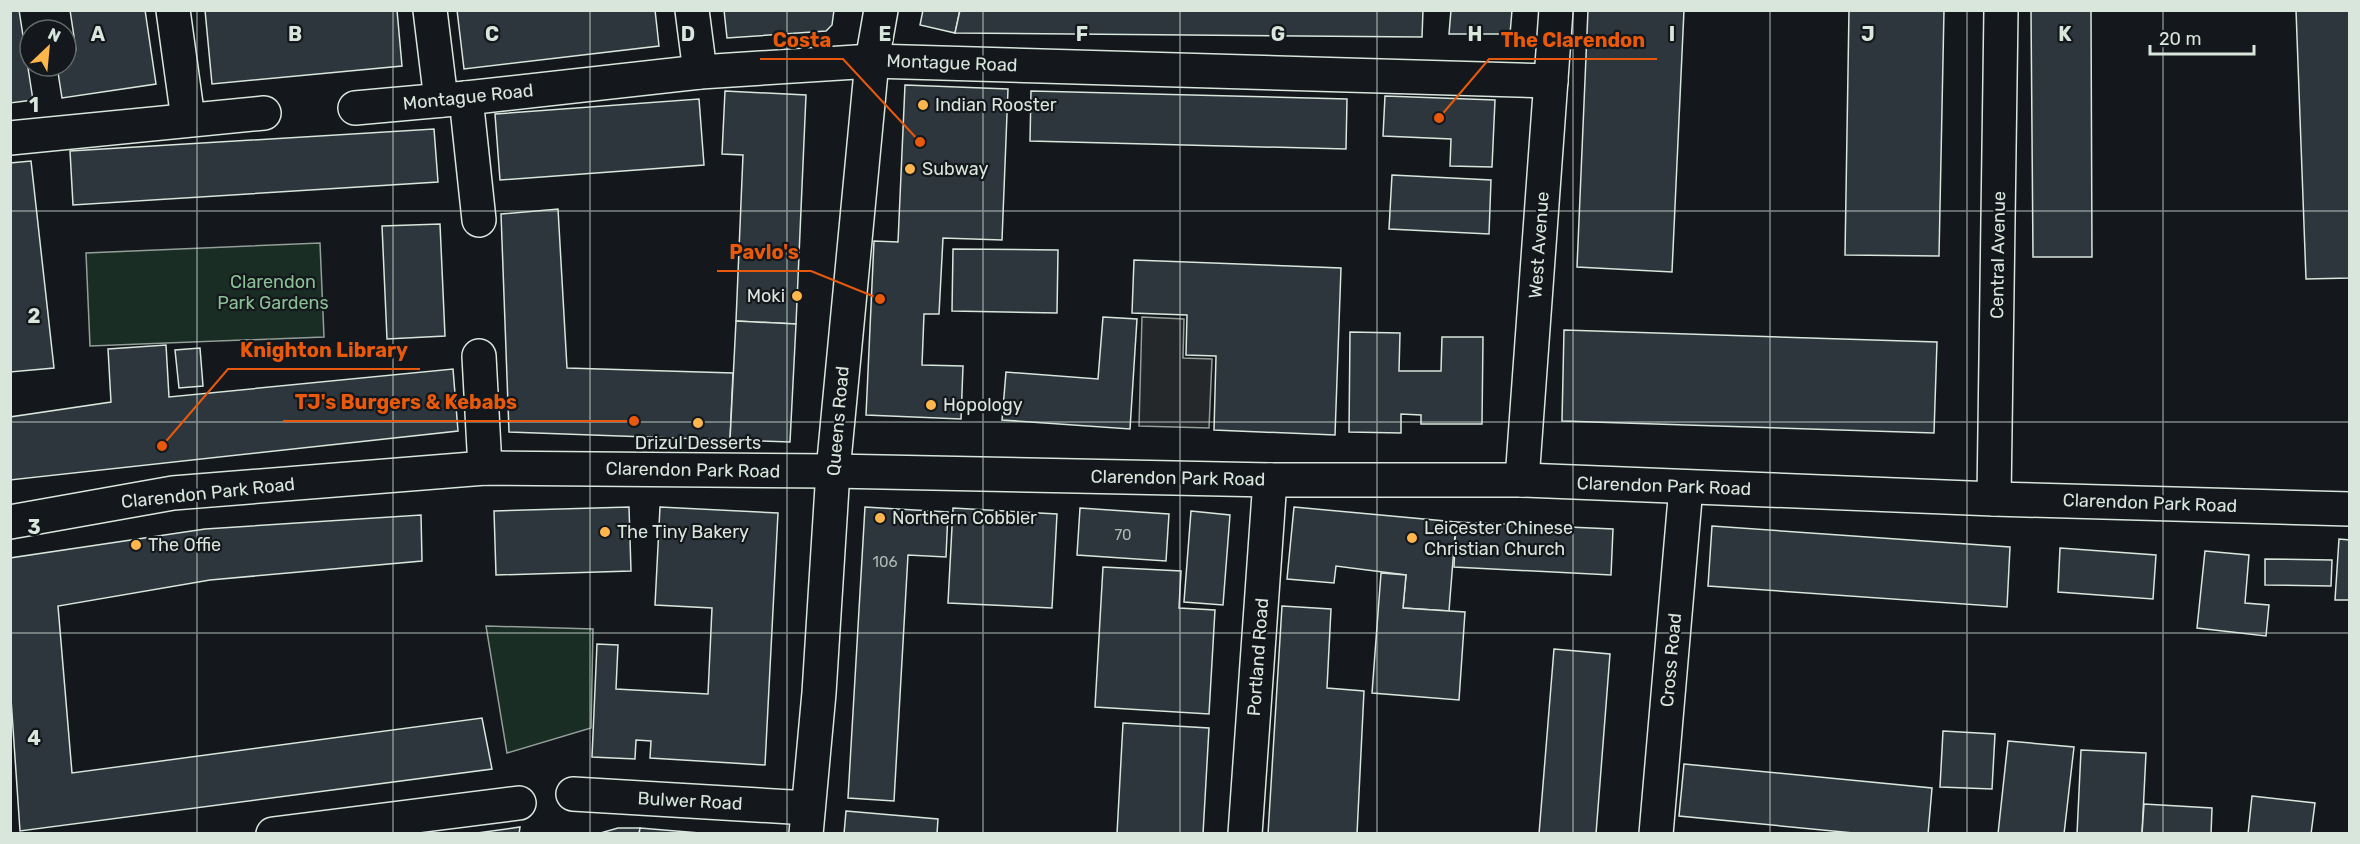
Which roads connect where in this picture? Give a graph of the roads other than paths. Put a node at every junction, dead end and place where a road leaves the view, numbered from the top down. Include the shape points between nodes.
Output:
1 (173, 10) edge
2 (430, 10) edge
3 (692, 10) edge
4 (880, 10) edge
5 (1556, 10) edge
6 (2001, 10) edge
7 (872, 61) junction
8 (700, 72) junction
9 (1551, 81) junction
10 (453, 99) junction
11 (355, 108) dead end
12 (264, 113) dead end
13 (188, 119) junction
14 (10, 138) edge
15 (479, 220) dead end
16 (479, 356) dead end
17 (485, 468) junction
18 (833, 471) junction
19 (1270, 480) junction
20 (1522, 480) junction
21 (1686, 487) junction
22 (1994, 499) junction
23 (2349, 509) edge
24 (10, 522) edge
25 (573, 794) dead end
26 (519, 802) dead end
27 (807, 821) edge
28 (273, 834) edge
29 (1245, 834) edge
30 (1656, 834) edge

1 - 13 street
2 - 10 street
3 - 8 street
4 - 7 street, Queens Road
5 - 9 street, West Avenue
6 - 22 street, Central Avenue
7 - 8 street, Montague Road
7 - 9 street, Montague Road
7 - 18 street, Queens Road
8 - 10 street, Montague Road
9 - 20 street, West Avenue
10 - 11 street, Montague Road
10 - 15 street
12 - 13 street
13 - 14 street
16 - 17 street
17 - 18 street, Clarendon Park Road
17 - 24 street, Clarendon Park Road via 173,493
18 - 19 street, Clarendon Park Road
18 - 27 street, Queens Road
19 - 20 street, Clarendon Park Road
19 - 29 street, Portland Road
20 - 21 street, Clarendon Park Road
21 - 22 street, Clarendon Park Road
21 - 30 street, Cross Road
22 - 23 street, Clarendon Park Road
25 - 27 street, Bulwer Road
26 - 28 street

